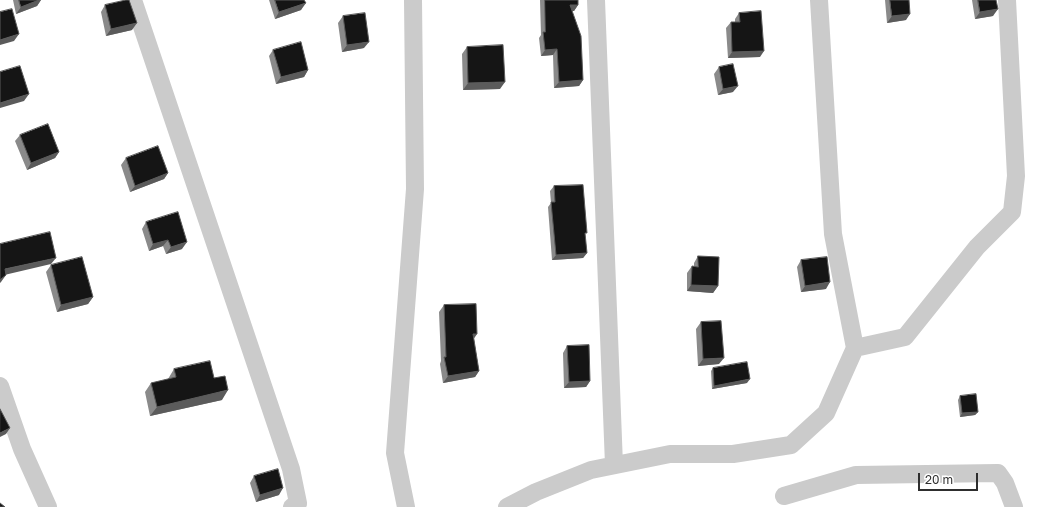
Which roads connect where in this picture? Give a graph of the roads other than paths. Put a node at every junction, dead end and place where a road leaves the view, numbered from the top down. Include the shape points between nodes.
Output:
1 (133, 0) edge
2 (413, 0) edge
3 (596, 0) edge
4 (819, 0) edge
5 (1007, 0) edge
6 (855, 348) junction
7 (0, 386) edge
8 (614, 465) junction
9 (784, 496) dead end
10 (48, 507) edge
11 (292, 507) edge
12 (406, 507) edge
13 (507, 507) edge
14 (1014, 507) edge

1 - 11 street via 291,470 298,503
2 - 12 street via 415,190 395,453
3 - 8 street
4 - 6 street via 833,234
5 - 6 street via 1016,176 1012,212 977,246 905,338
6 - 8 street via 826,413 791,445 733,454 670,454
7 - 10 street via 22,449
8 - 13 street via 592,470 536,492
9 - 14 street via 856,475 998,473 1005,483

